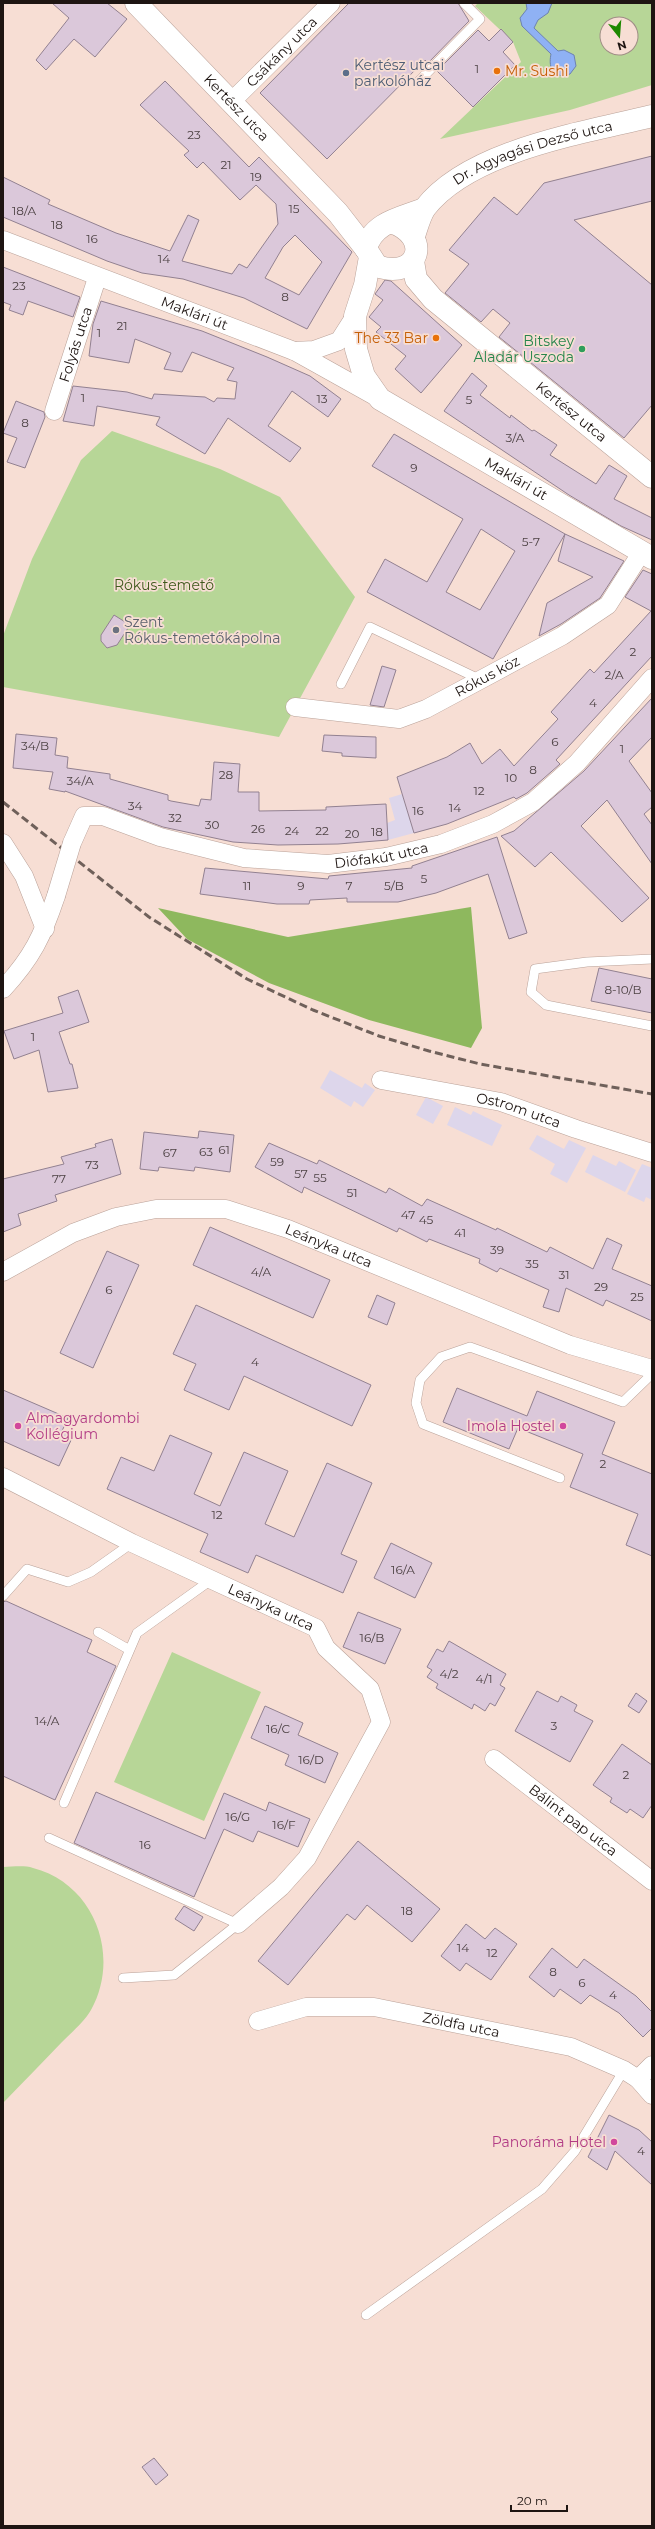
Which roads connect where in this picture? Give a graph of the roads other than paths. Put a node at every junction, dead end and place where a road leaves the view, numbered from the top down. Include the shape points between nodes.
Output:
1 (136, 3) edge
2 (331, 3) edge
3 (464, 3) edge
4 (419, 81) dead end
5 (232, 101) junction
6 (652, 116) edge
7 (424, 209) junction
8 (338, 212) junction
9 (386, 224) junction
10 (414, 236) junction
11 (5, 246) edge
12 (368, 253) junction
13 (413, 261) junction
14 (97, 278) junction
15 (355, 316) junction
16 (294, 351) junction
17 (380, 399) junction
18 (54, 411) dead end
19 (652, 477) edge
20 (647, 555) edge
21 (652, 678) edge
22 (479, 679) junction
23 (341, 684) dead end
24 (295, 707) dead end
25 (3, 843) edge
26 (45, 929) junction
27 (652, 959) edge
28 (3, 989) edge
29 (652, 1026) edge
30 (381, 1080) dead end
31 (652, 1153) edge
32 (3, 1272) edge
33 (652, 1369) edge
34 (652, 1374) edge
35 (3, 1477) edge
36 (560, 1478) dead end
37 (132, 1543) junction
38 (211, 1580) junction
39 (3, 1596) edge
40 (98, 1632) dead end
41 (128, 1649) junction
42 (494, 1759) dead end
43 (64, 1803) dead end
44 (49, 1838) dead end
45 (652, 1880) edge
46 (238, 1924) junction
47 (123, 1978) dead end
48 (258, 2021) dead end
49 (652, 2065) edge
50 (631, 2074) junction
51 (652, 2095) edge
52 (366, 2315) dead end

1 - 5 street, Kertész utca
2 - 5 street, Csákány utca
3 - 4 lane via 480,19
5 - 8 street, Kertész utca
6 - 7 street, Dr. Agyagási Dezső utca via 495,158 460,176
7 - 9 street, Dr. Agyagási Dezső utca
7 - 10 street, Dr. Agyagási Dezső utca
8 - 9 street, Kertész utca via 365,226
8 - 12 street, Kertész utca
9 - 10 street via 405,226
9 - 12 street via 368,239
10 - 13 street via 416,250
11 - 14 street, Maklári út
12 - 13 street via 377,266 389,270 401,270
12 - 15 street via 365,285
13 - 19 street, Kertész utca via 416,278 433,299
14 - 16 street, Maklári út
14 - 18 street, Folyás utca
15 - 16 street via 339,341 314,350
15 - 17 street, Maklári út via 358,356 364,376
16 - 17 street, Maklári út
17 - 20 street, Maklári út
20 - 22 street, Rókus köz via 608,605 562,636
21 - 26 street, Diófakút utca, bridge via 577,763 533,802 493,824 440,844 386,856 328,864 244,858 160,837 103,816 84,816 72,843
22 - 23 lane via 370,627
22 - 24 street, Rókus köz via 426,709 399,719
25 - 26 street via 24,876
26 - 28 street via 33,953
27 - 29 lane via 587,962 535,969 531,992 546,1005
30 - 31 street, Ostrom utca via 501,1102
32 - 33 street, Leányka utca via 73,1234 116,1217 156,1208 226,1210 288,1229 570,1345
34 - 36 lane via 623,1402 470,1347 441,1357 420,1380 416,1403 423,1424
35 - 37 street, Leányka utca
37 - 38 street, Leányka utca
37 - 39 lane via 91,1572 68,1582 27,1569
38 - 41 lane via 137,1633
38 - 46 street, Leányka utca via 316,1628 326,1648 370,1689 381,1722 307,1858 281,1887
40 - 41 lane
41 - 43 lane
42 - 45 street, Bálint pap utca
44 - 46 lane
46 - 47 lane via 174,1975
48 - 50 street, Zöldfa utca via 306,2007 374,2007 571,2047
49 - 50 street
50 - 51 street
50 - 52 lane via 575,2151 542,2189

